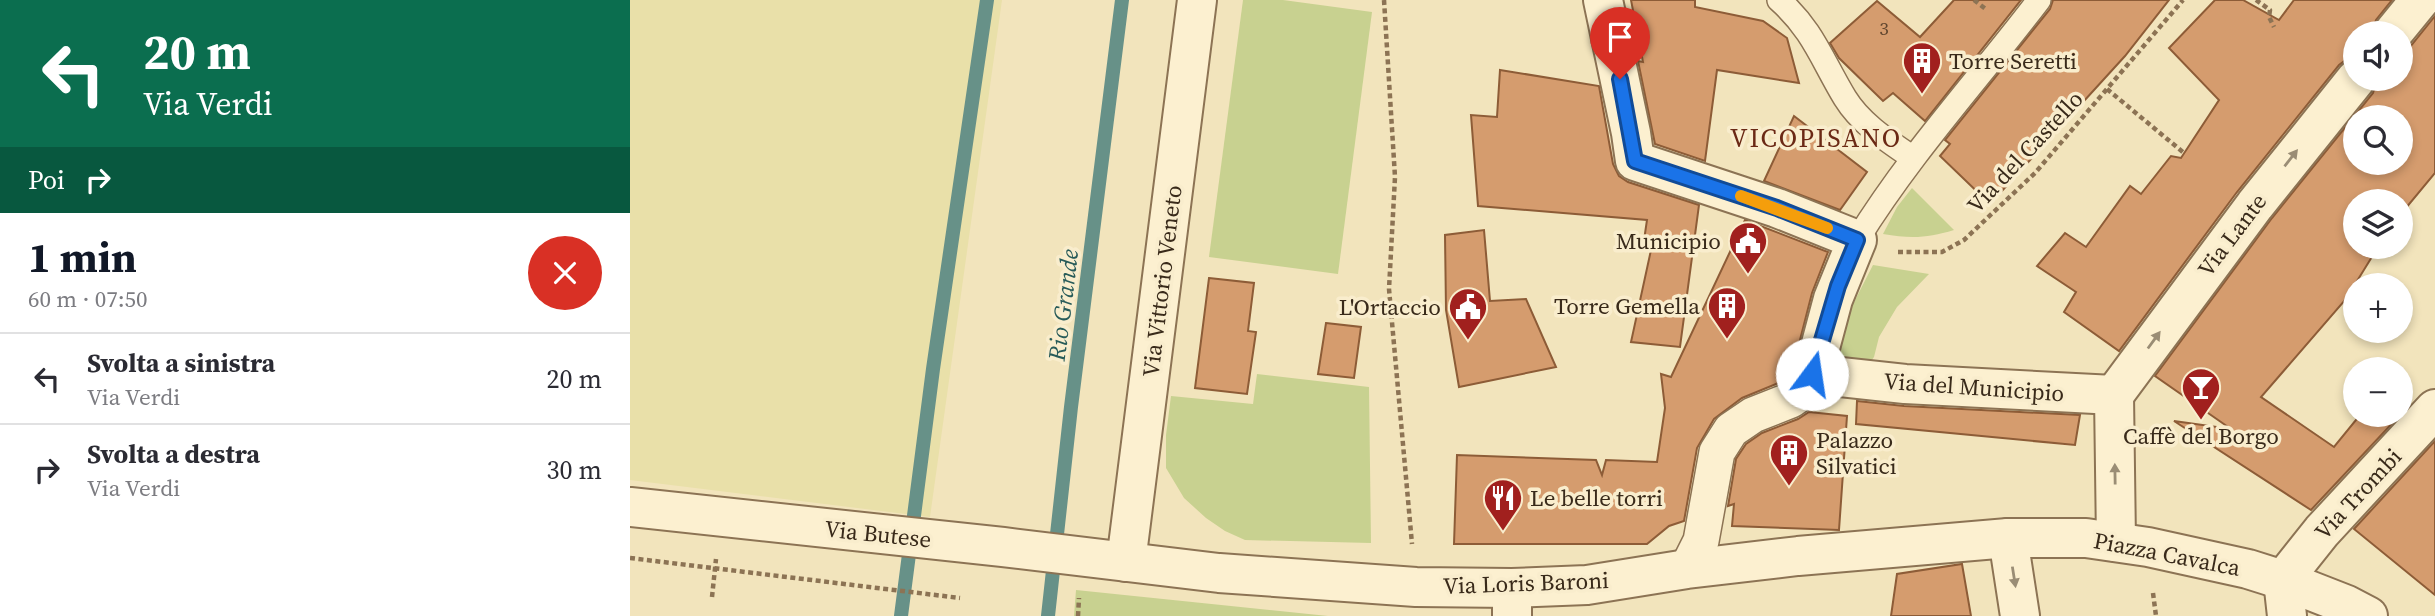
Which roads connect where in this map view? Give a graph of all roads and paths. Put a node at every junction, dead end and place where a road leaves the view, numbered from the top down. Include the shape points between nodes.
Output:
1 (1198, 0) edge
2 (1384, 0) edge
3 (1603, 0) edge
4 (1779, 0) edge
5 (2039, 0) edge
6 (2182, 0) edge
7 (2256, 0) edge
8 (2420, 0) edge
9 (2403, 21) edge
10 (2274, 27) dead end
11 (2107, 89) junction
12 (2346, 91) edge
13 (2184, 153) dead end
14 (1913, 158) junction
15 (1857, 240) junction
16 (1812, 374) junction
17 (2114, 396) junction
18 (2435, 409) edge
19 (630, 507) edge
20 (2008, 538) junction
21 (2116, 542) junction
22 (630, 558) edge
23 (1126, 562) junction
24 (1687, 569) junction
25 (1416, 587) junction
26 (1080, 596) dead end
27 (960, 598) dead end
28 (2285, 598) edge
29 (1512, 602) edge
30 (1077, 616) edge
31 (2020, 616) edge
32 (2368, 616) edge

1 - 23 street, Via Vittorio Veneto
2 - 25 path via 1395,177 1389,289
3 - 15 street via 1635,161
4 - 14 lane via 1811,34 1845,99 1867,125
5 - 14 lane
6 - 11 path, Via del Castello
7 - 10 path via 2270,10
8 - 9 street
11 - 13 path
11 - 15 path, Via del Castello via 2035,173 1964,240 1941,252 1919,254
17 -> 12 street, Via Lante
14 - 15 lane
15 - 16 street via 1833,299
16 - 17 street, Via del Municipio
16 - 24 street via 1808,388 1791,400 1731,430 1717,452 1701,541
21 -> 17 street
18 - 28 street, Via Trombi via 2322,531
19 - 23 street, Via Butese
20 - 21 street, Piazza Cavalca
20 - 24 street, Via Loris Baroni
20 -> 31 street
21 - 28 street, Piazza Cavalca via 2160,550
22 - 27 path
23 - 25 street, Via Loris Baroni
24 - 29 street, Via Loris Baroni
25 - 29 street, Via Loris Baroni
26 - 30 path
28 - 32 street, Piazza Cavalca via 2347,605

